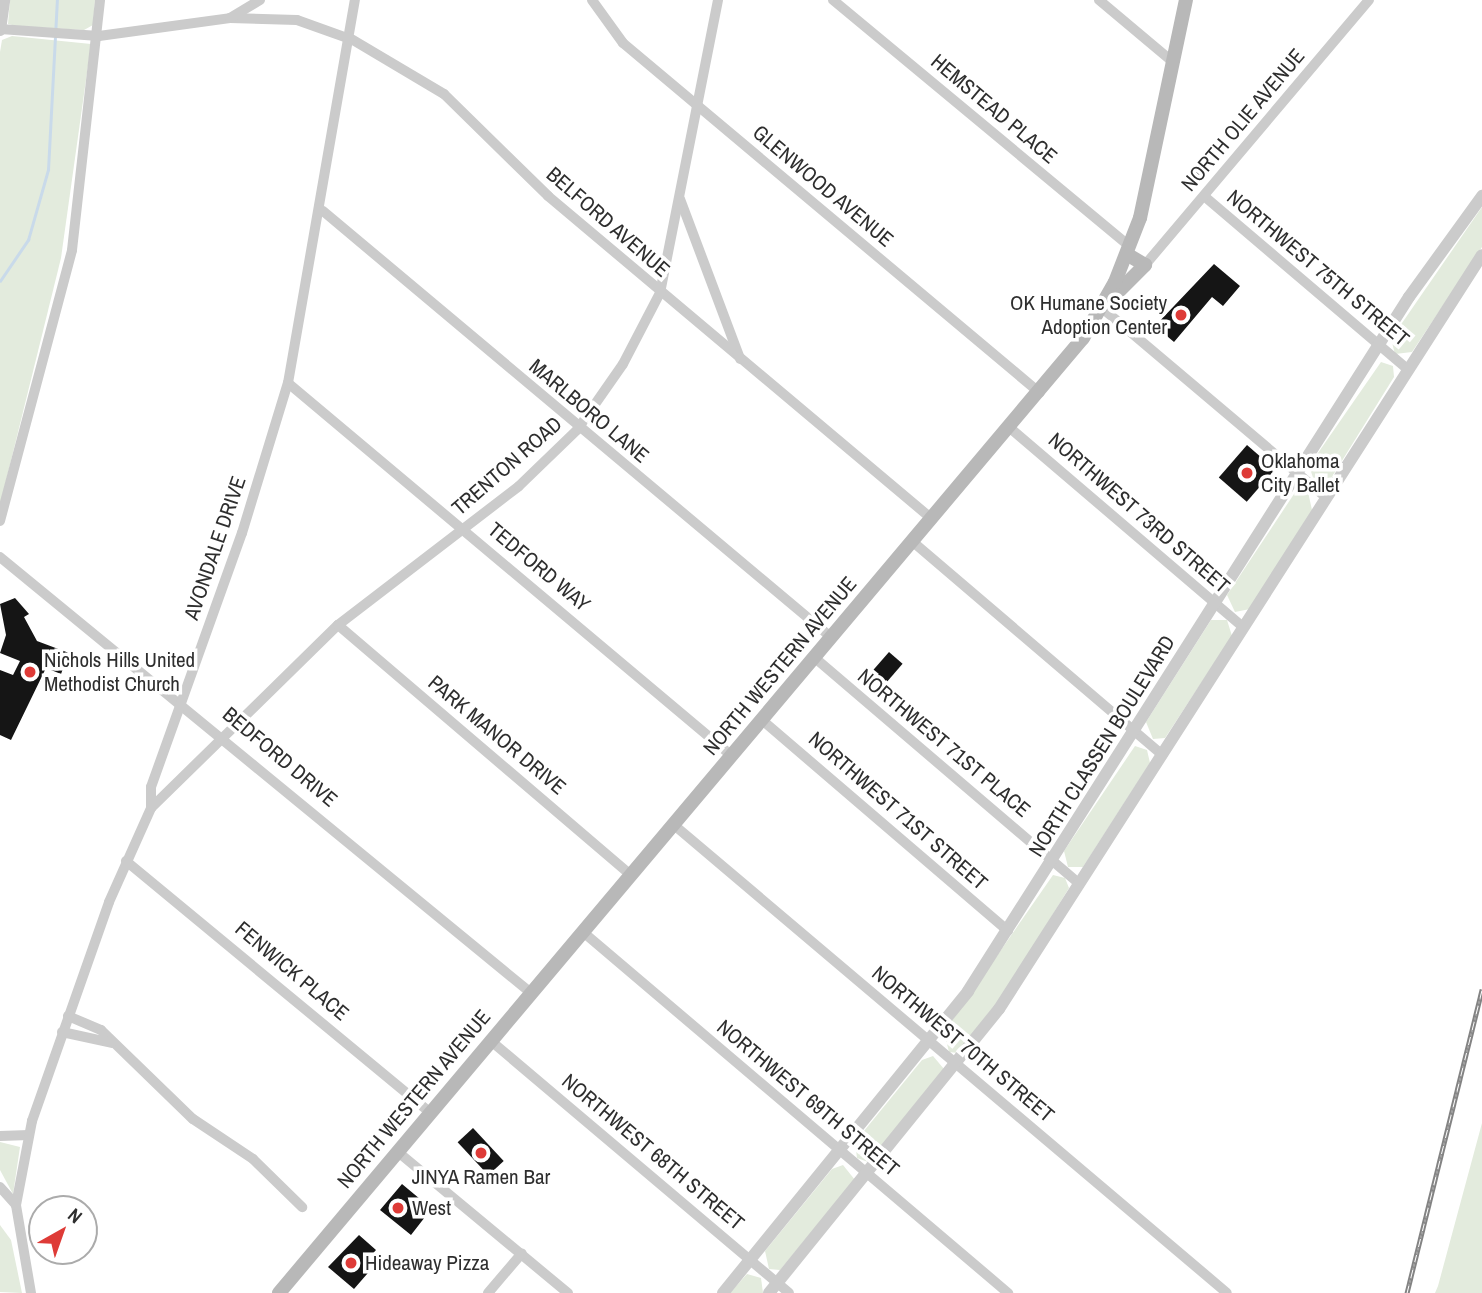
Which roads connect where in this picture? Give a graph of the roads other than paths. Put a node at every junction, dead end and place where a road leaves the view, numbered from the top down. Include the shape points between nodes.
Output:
1 (4, 0) edge
2 (100, 0) edge
3 (260, 0) edge
4 (355, 0) edge
5 (592, 0) edge
6 (718, 0) edge
7 (833, 0) edge
8 (1100, 0) edge
9 (1186, 0) edge
10 (1369, 0) edge
11 (230, 18) junction
12 (0, 29) edge
13 (99, 36) junction
14 (353, 40) junction
15 (1174, 63) junction
16 (700, 108) junction
17 (1204, 196) junction
18 (1482, 196) edge
19 (680, 199) junction
20 (323, 211) junction
21 (1129, 251) junction
22 (1482, 255) edge
23 (1145, 265) junction
24 (660, 293) junction
25 (1101, 309) junction
26 (1379, 345) junction
27 (740, 360) junction
28 (1407, 369) junction
29 (288, 383) junction
30 (1040, 393) junction
31 (1010, 428) junction
32 (578, 430) junction
33 (1298, 473) junction
34 (1326, 496) junction
35 (932, 519) junction
36 (0, 521) edge
37 (464, 529) junction
38 (913, 542) junction
39 (0, 557) edge
40 (1215, 604) junction
41 (338, 625) junction
42 (1243, 627) junction
43 (832, 638) junction
44 (815, 658) junction
45 (181, 700) junction
46 (762, 720) junction
47 (1134, 732) junction
48 (223, 734) junction
49 (1162, 755) junction
50 (732, 756) junction
51 (152, 808) junction
52 (674, 825) junction
53 (1052, 860) junction
54 (126, 861) junction
55 (631, 875) junction
56 (1080, 884) junction
57 (1008, 931) junction
58 (583, 932) junction
59 (531, 993) junction
60 (68, 1016) junction
61 (62, 1031) junction
62 (491, 1041) junction
63 (112, 1043) junction
64 (930, 1043) junction
65 (957, 1066) junction
66 (431, 1113) junction
67 (29, 1135) junction
68 (0, 1136) edge
69 (398, 1152) junction
70 (841, 1152) junction
71 (868, 1175) junction
72 (0, 1187) edge
73 (16, 1205) junction
74 (302, 1207) dead end
75 (522, 1253) junction
76 (750, 1261) junction
77 (773, 1288) edge
78 (31, 1293) edge
79 (279, 1293) edge
80 (488, 1293) edge
81 (568, 1293) edge
82 (723, 1293) edge
83 (789, 1293) edge
84 (1008, 1293) edge
85 (1227, 1293) edge

1 - 12 street
2 - 13 street
3 - 11 street
4 - 14 street, AVONDALE DRIVE
5 - 16 street, GLENWOOD AVENUE via 623,43
6 - 16 street, TRENTON ROAD
7 - 21 street, HEMSTEAD PLACE
8 - 15 street
9 - 15 main road, NORTH WESTERN AVENUE
10 - 17 street, NORTH OLIE AVENUE
11 - 13 street
11 - 14 street, BELFORD AVENUE via 297,20
12 - 13 street
13 - 36 street via 72,250
14 - 20 street, AVONDALE DRIVE
14 - 24 street, BELFORD AVENUE via 444,94
15 - 21 main road, NORTH WESTERN AVENUE
16 - 19 street, TRENTON ROAD
16 - 30 street, GLENWOOD AVENUE
17 - 23 street, NORTH OLIE AVENUE
17 - 26 street, NORTHWEST 75TH STREET
18 - 26 street, NORTH CLASSEN BOULEVARD
19 - 24 street, TRENTON ROAD
19 - 27 street
20 - 29 street, AVONDALE DRIVE
20 - 32 street, MARLBORO LANE
21 - 23 main road
21 - 25 main road, NORTH WESTERN AVENUE
22 - 28 street
23 - 25 main road
24 - 27 street, BELFORD AVENUE
24 - 32 street, TRENTON ROAD via 623,364
25 - 30 main road, NORTH WESTERN AVENUE
25 - 33 street
26 - 28 street, NORTHWEST 75TH STREET
26 - 33 street, NORTH CLASSEN BOULEVARD
27 - 35 street, BELFORD AVENUE
28 - 34 street
29 - 37 street, TEDFORD WAY
29 - 45 street, AVONDALE DRIVE
30 - 31 main road, NORTH WESTERN AVENUE
31 - 35 main road, NORTH WESTERN AVENUE
31 - 40 street, NORTHWEST 73RD STREET
32 - 37 street, TRENTON ROAD
32 - 43 street, MARLBORO LANE
33 - 34 street
33 - 40 street, NORTH CLASSEN BOULEVARD
34 - 42 street
35 - 38 main road, NORTH WESTERN AVENUE
37 - 41 street, TRENTON ROAD
37 - 50 street, TEDFORD WAY
38 - 43 main road, NORTH WESTERN AVENUE
38 - 47 street
39 - 45 street, BEDFORD DRIVE
40 - 42 street, NORTHWEST 73RD STREET
40 - 47 street, NORTH CLASSEN BOULEVARD
41 - 48 street, TRENTON ROAD
41 - 55 street, PARK MANOR DRIVE
42 - 49 street
43 - 44 main road, NORTH WESTERN AVENUE
44 - 46 main road, NORTH WESTERN AVENUE
44 - 53 street, NORTHWEST 71ST PLACE
45 - 48 street, BEDFORD DRIVE
45 - 51 street, AVONDALE DRIVE via 151,787
46 - 50 main road, NORTH WESTERN AVENUE
46 - 57 street, NORTHWEST 71ST STREET
47 - 49 street
47 - 53 street, NORTH CLASSEN BOULEVARD
48 - 51 street, TRENTON ROAD via 172,794
48 - 59 street, BEDFORD DRIVE
49 - 56 street
50 - 52 main road, NORTH WESTERN AVENUE
51 - 54 street, AVONDALE DRIVE
52 - 55 main road, NORTH WESTERN AVENUE
52 - 64 street, NORTHWEST 70TH STREET
53 - 56 street, NORTHWEST 71ST PLACE
53 - 57 street, NORTH CLASSEN BOULEVARD
54 - 60 street, AVONDALE DRIVE
54 - 66 street, FENWICK PLACE
55 - 58 main road, NORTH WESTERN AVENUE
56 - 65 street
57 - 64 street, NORTH CLASSEN BOULEVARD
58 - 59 main road, NORTH WESTERN AVENUE
58 - 70 street, NORTHWEST 69TH STREET
59 - 62 main road, NORTH WESTERN AVENUE
60 - 61 street, AVONDALE DRIVE
60 - 63 street via 102,1030
61 - 63 street
61 - 67 street, AVONDALE DRIVE
62 - 66 main road, NORTH WESTERN AVENUE
62 - 76 street, NORTHWEST 68TH STREET
63 - 74 street via 193,1119 262,1166
64 - 65 street, NORTHWEST 70TH STREET
64 - 70 street, NORTH CLASSEN BOULEVARD
65 - 71 street
65 - 85 street, NORTHWEST 70TH STREET
66 - 69 main road, NORTH WESTERN AVENUE
67 - 68 street
67 - 73 street, AVONDALE DRIVE
69 - 75 street
69 - 79 main road, NORTH WESTERN AVENUE
70 - 71 street, NORTHWEST 69TH STREET
70 - 76 street, NORTH CLASSEN BOULEVARD
71 - 77 street
71 - 84 street, NORTHWEST 69TH STREET
72 - 73 street
73 - 78 street, AVONDALE DRIVE
75 - 80 street
75 - 81 street
76 - 77 street, NORTHWEST 68TH STREET
76 - 82 street, NORTH CLASSEN BOULEVARD
77 - 83 street, NORTHWEST 68TH STREET

